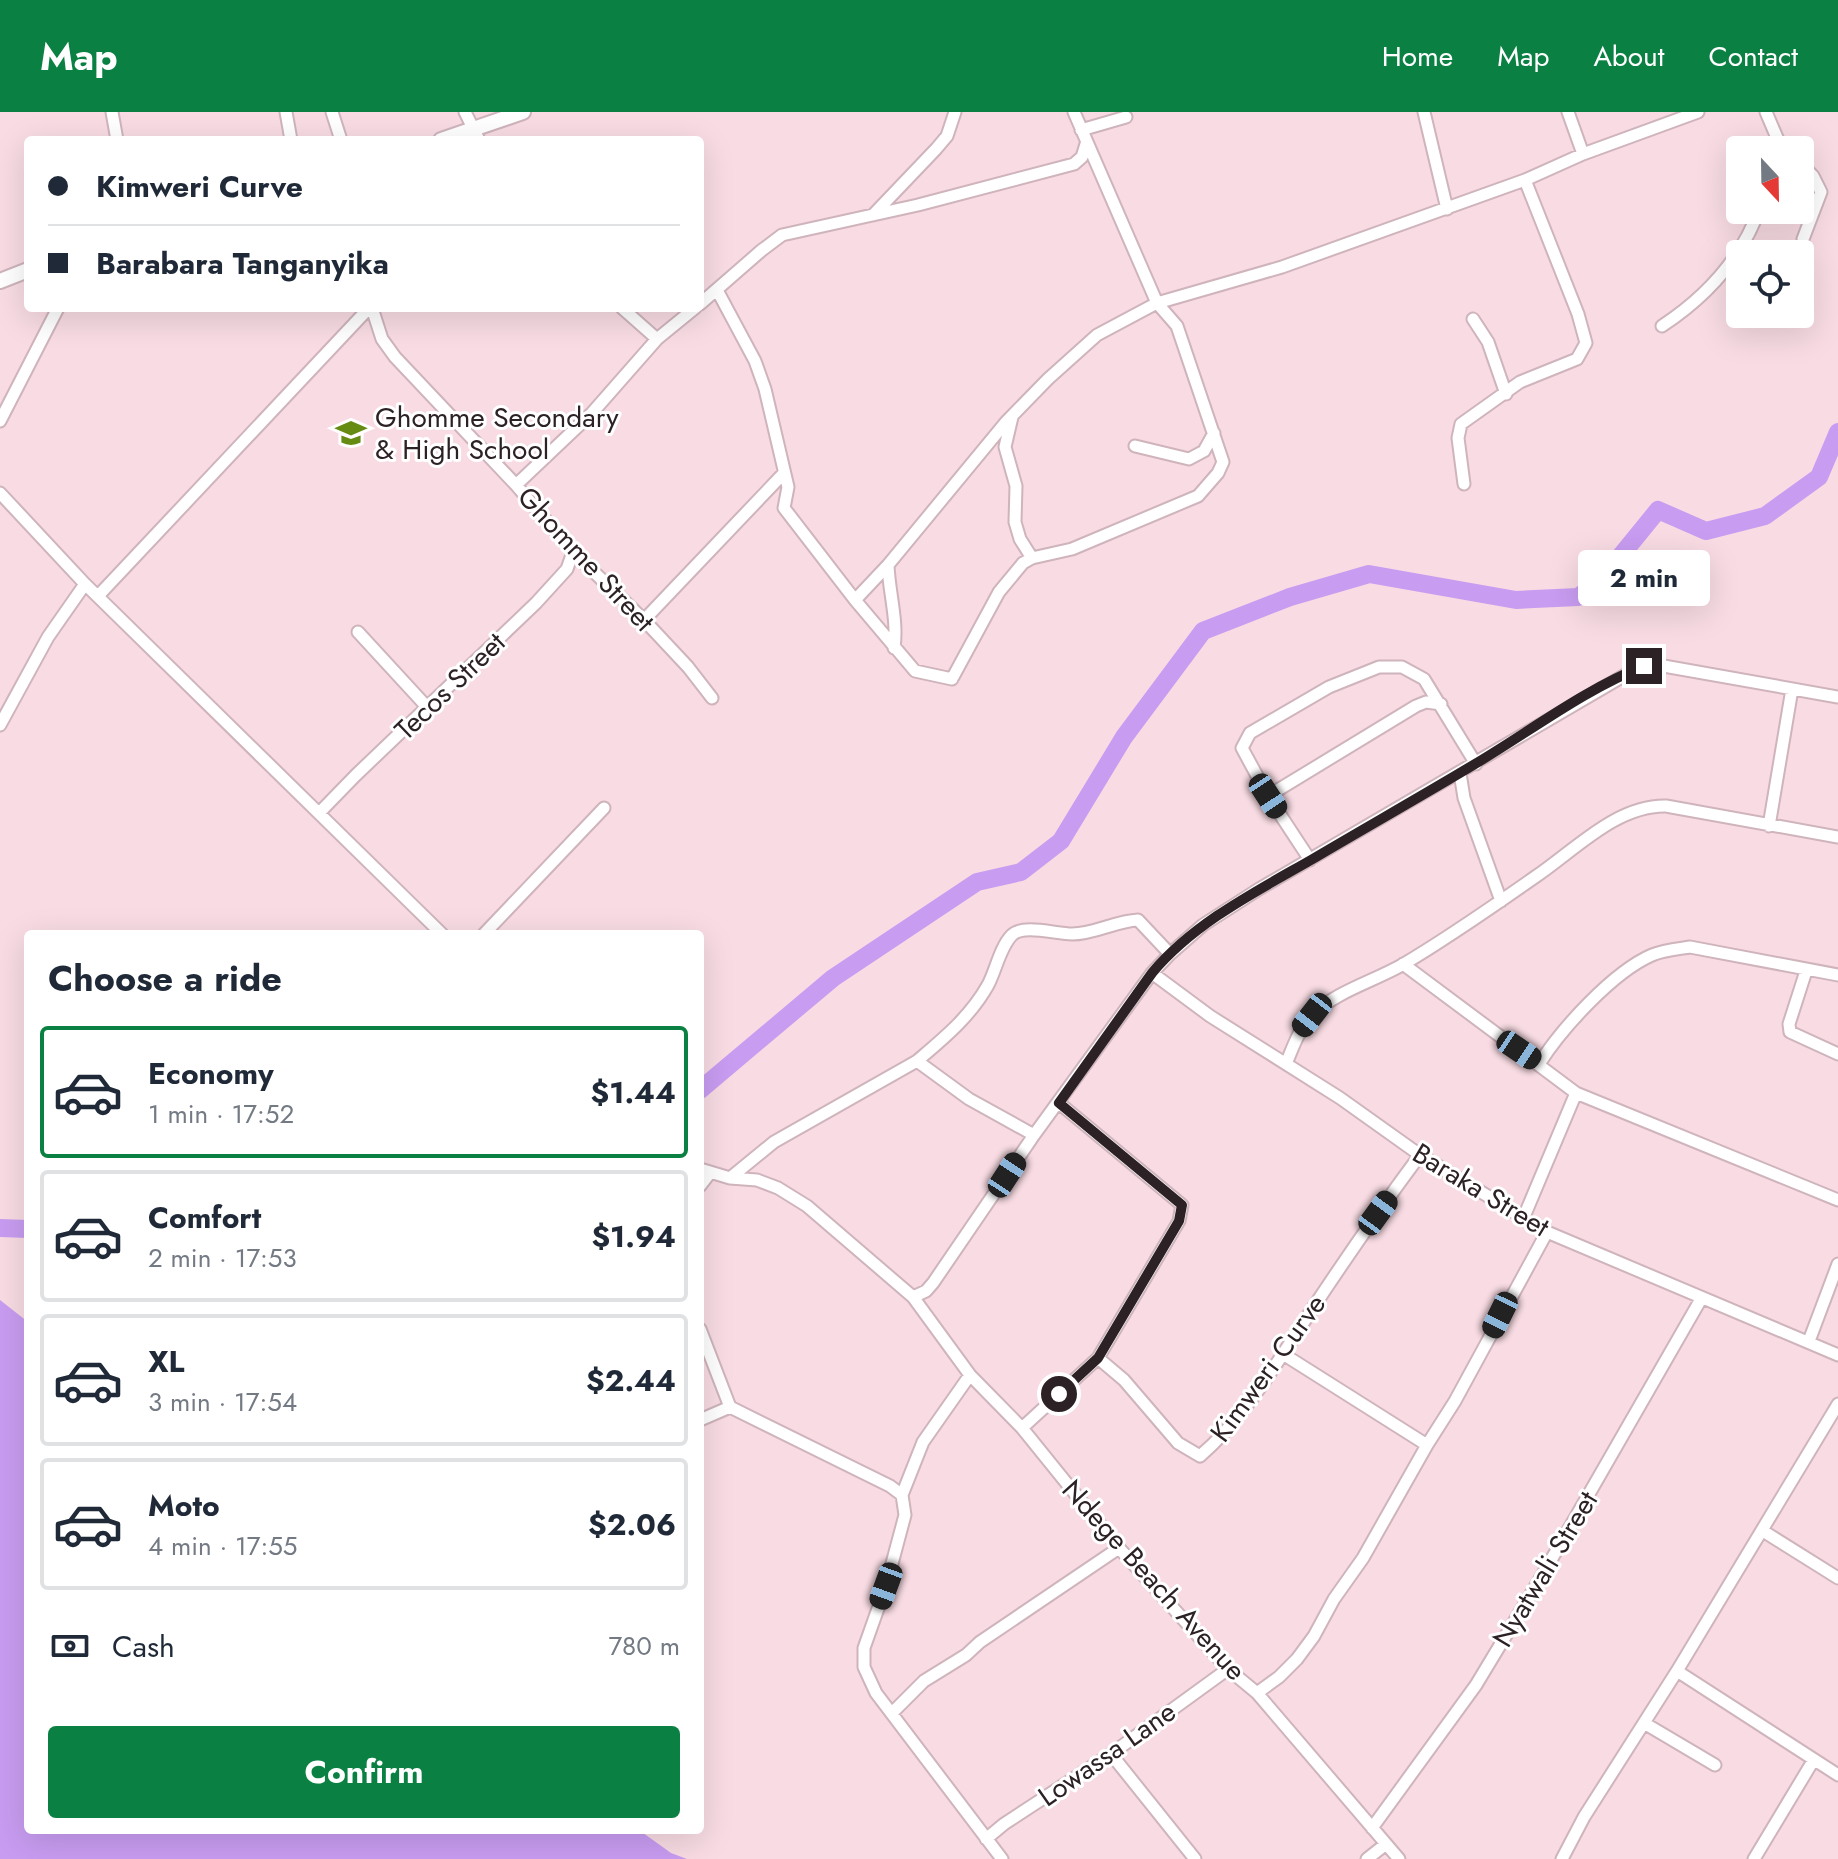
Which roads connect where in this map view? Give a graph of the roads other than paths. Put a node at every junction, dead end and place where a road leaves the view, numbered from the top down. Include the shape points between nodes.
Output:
1 (112, 112) edge
2 (286, 112) edge
3 (332, 112) edge
4 (465, 112) edge
5 (523, 112) edge
6 (955, 112) edge
7 (1074, 112) edge
8 (1424, 112) edge
9 (1568, 112) edge
10 (1698, 112) edge
11 (1766, 112) edge
12 (1126, 117) dead end
13 (1081, 130) junction
14 (476, 135) edge
15 (116, 136) edge
16 (290, 136) edge
17 (340, 136) edge
18 (1776, 136) edge
19 (1086, 143) junction
20 (1583, 154) junction
21 (1814, 178) edge
22 (1525, 180) junction
23 (1447, 209) junction
24 (1814, 210) edge
25 (872, 216) junction
26 (1754, 224) edge
27 (1809, 224) edge
28 (1803, 239) dead end
29 (24, 272) edge
30 (0, 281) edge
31 (717, 290) junction
32 (704, 301) edge
33 (1157, 303) junction
34 (56, 312) edge
35 (366, 312) edge
36 (372, 312) edge
37 (627, 312) edge
38 (690, 312) edge
39 (1473, 319) dead end
40 (1662, 326) dead end
41 (657, 339) junction
42 (1506, 394) junction
43 (1012, 417) junction
44 (0, 421) edge
45 (1214, 433) junction
46 (1135, 446) dead end
47 (784, 473) junction
48 (1464, 484) dead end
49 (516, 485) junction
50 (0, 493) edge
51 (573, 552) junction
52 (1032, 558) junction
53 (888, 565) junction
54 (85, 584) junction
55 (98, 596) junction
56 (855, 600) junction
57 (644, 620) junction
58 (358, 632) dead end
59 (894, 648) junction
60 (1792, 689) junction
61 (1838, 697) edge
62 (712, 698) dead end
63 (1441, 704) junction
64 (427, 707) junction
65 (0, 725) edge
66 (1476, 764) junction
67 (1460, 773) junction
68 (1268, 796) junction
69 (604, 808) dead end
70 (319, 813) junction
71 (1769, 826) junction
72 (1838, 837) edge
73 (1310, 860) junction
74 (1501, 901) junction
75 (438, 930) edge
76 (488, 930) edge
77 (1170, 954) junction
78 (1403, 964) junction
79 (1806, 971) junction
80 (1152, 973) junction
81 (1838, 975) edge
82 (1838, 1054) edge
83 (917, 1061) junction
84 (1286, 1064) junction
85 (1539, 1064) junction
86 (1576, 1093) junction
87 (1059, 1103) junction
88 (1034, 1135) junction
89 (1420, 1155) junction
90 (705, 1171) edge
91 (730, 1178) junction
92 (1838, 1200) edge
93 (1523, 1219) junction
94 (1547, 1232) junction
95 (1838, 1264) edge
96 (913, 1297) junction
97 (1701, 1299) junction
98 (704, 1339) edge
99 (1809, 1341) junction
100 (1283, 1354) junction
101 (1838, 1355) edge
102 (1098, 1358) junction
103 (970, 1375) junction
104 (1838, 1404) edge
105 (730, 1407) junction
106 (704, 1418) edge
107 (1022, 1428) junction
108 (1427, 1445) junction
109 (902, 1495) junction
110 (1763, 1531) junction
111 (1119, 1548) junction
112 (1838, 1578) edge
113 (1228, 1669) junction
114 (1677, 1671) junction
115 (1257, 1693) junction
116 (892, 1713) junction
117 (1644, 1723) junction
118 (1111, 1754) junction
119 (1813, 1761) junction
120 (1715, 1765) dead end
121 (1838, 1775) edge
122 (1372, 1828) junction
123 (986, 1839) junction
124 (1386, 1844) junction
125 (1002, 1859) edge
126 (1195, 1859) edge
127 (1367, 1859) edge
128 (1399, 1859) edge
129 (1562, 1859) edge
130 (1754, 1859) edge

1 - 15 street
2 - 16 street
3 - 17 street
4 - 14 street
5 - 14 street
6 - 25 street via 947,136
7 - 13 street
8 - 23 street
9 - 20 street
10 - 20 street
11 - 18 street
12 - 13 street
13 - 19 street
19 - 25 street via 1074,164
19 - 33 street
20 - 22 street
21 - 24 street via 1821,192
22 - 23 street
22 - 42 street via 1586,343 1577,359 1520,382
23 - 33 street via 1282,267
25 - 31 street via 782,235
26 - 40 street via 1724,272 1688,309
27 - 28 street
29 - 30 street
31 - 32 street
31 - 47 street via 755,361
33 - 43 street via 1097,335
33 - 45 street via 1177,326
34 - 44 street
35 - 55 street
36 - 49 street, Ghomme Street via 395,357
37 - 41 street
38 - 41 street
39 - 42 street via 1488,342
41 - 49 street via 592,413
42 - 48 street via 1461,424
43 - 52 street via 1005,447 1016,486 1015,522
43 - 53 street
45 - 46 street via 1204,451 1189,459
45 - 52 street via 1223,462 1198,496 1072,549
47 - 56 street via 784,508
47 - 57 street
49 - 51 street, Ghomme Street
50 - 54 street
51 - 57 street, Ghomme Street
51 - 64 street, Tecos Street via 567,569 536,603
52 - 59 street via 999,592 952,678 915,671
53 - 56 street
53 - 59 street
54 - 55 street
54 - 65 street via 48,637
55 - 70 street
56 - 59 street
57 - 62 street, Ghomme Street
58 - 64 street
60 - 61 street
60 - 66 street via 1644,666
60 - 71 street
63 - 66 street
63 - 68 street via 1416,706
63 - 68 street via 1424,679 1402,667 1379,667 1329,687 1243,742
64 - 70 street, Tecos Street
66 - 67 street
67 - 73 street
67 - 74 street
68 - 73 street
69 - 76 street
70 - 75 street
71 - 72 street
71 - 74 street via 1651,805 1599,830
73 - 77 street via 1203,925
74 - 78 street
77 - 80 street
77 - 83 street via 1138,920 1075,934 1022,929 1012,936 968,1015
78 - 84 street via 1312,1015
78 - 85 street
79 - 81 street
79 - 82 street via 1790,1032
79 - 85 street via 1690,947 1652,955 1570,1020
80 - 84 street, Baraka Street
80 - 87 street
83 - 88 street via 969,1099
83 - 91 street via 774,1142
84 - 89 street, Baraka Street
85 - 86 street
86 - 92 street
86 - 93 street
87 - 88 street
87 - 102 street via 1182,1205 1179,1221
88 - 96 street via 933,1283
89 - 93 street, Baraka Street
89 - 100 street, Kimweri Curve
90 - 91 street, Ndege Beach Avenue
91 - 96 street, Ndege Beach Avenue via 757,1180 807,1206
93 - 94 street, Baraka Street
94 - 97 street, Baraka Street
94 - 108 street
95 - 99 street
96 - 103 street, Ndege Beach Avenue
97 - 99 street, Baraka Street
97 - 122 street, Nyatwali Street via 1476,1685
98 - 105 street
99 - 101 street, Baraka Street
100 - 102 street, Kimweri Curve via 1221,1439 1200,1456 1178,1443
100 - 108 street
102 - 107 street
103 - 107 street, Ndege Beach Avenue
103 - 109 street via 923,1442
104 - 110 street
105 - 106 street
105 - 109 street
107 - 111 street, Ndege Beach Avenue
108 - 115 street via 1314,1636 1297,1659
109 - 116 street via 905,1515 864,1648 870,1684
110 - 112 street
110 - 114 street
111 - 113 street, Ndege Beach Avenue
111 - 116 street via 924,1681
113 - 115 street, Ndege Beach Avenue
113 - 118 street, Lowassa Lane
114 - 117 street
114 - 119 street
115 - 122 street, Ndege Beach Avenue
116 - 123 street
117 - 120 street
117 - 129 street
118 - 123 street, Lowassa Lane
118 - 126 street
119 - 121 street
119 - 130 street
122 - 124 street, Ndege Beach Avenue
123 - 125 street
124 - 127 street
124 - 128 street, Ndege Beach Avenue

